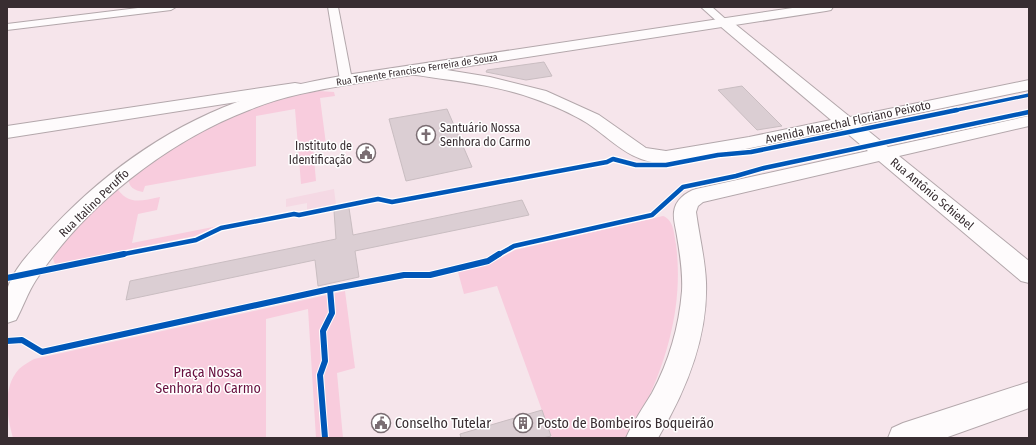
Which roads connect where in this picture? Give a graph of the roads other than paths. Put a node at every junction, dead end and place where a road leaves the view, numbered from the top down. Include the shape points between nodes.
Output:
1 (171, 7) edge
2 (333, 7) edge
3 (706, 7) edge
4 (826, 7) edge
5 (725, 22) junction
6 (7, 26) edge
7 (416, 70) junction
8 (346, 80) junction
9 (1029, 85) edge
10 (1029, 121) edge
11 (845, 122) junction
12 (7, 132) edge
13 (884, 154) junction
14 (28, 274) junction
15 (1029, 274) edge
16 (7, 286) edge
17 (7, 313) edge
18 (1029, 395) edge
19 (641, 438) edge
20 (903, 438) edge

1 - 6 street
2 - 8 street
3 - 5 street, Rua Antônio Schiebel
4 - 5 street, Rua Tenente Francisco Ferreira de Souza
5 - 7 street, Rua Tenente Francisco Ferreira de Souza
5 - 11 street, Rua Antônio Schiebel
7 - 8 street, Rua Tenente Francisco Ferreira de Souza
7 - 11 street, Avenida Marechal Floriano Peixoto via 490,82 540,95 587,116 641,153 666,156 749,143
8 - 12 street, Rua Tenente Francisco Ferreira de Souza
8 - 14 street, Rua Italino Peruffo via 259,100 208,121 144,157 106,187 61,234
9 - 11 street, Avenida Marechal Floriano Peixoto
10 - 13 street
11 - 13 street, Rua Antônio Schiebel
13 - 15 street, Rua Antônio Schiebel
13 - 19 street via 691,199 685,212 694,289 687,341 674,377
14 - 16 street
14 - 17 street, Rua Italino Peruffo
18 - 20 street

